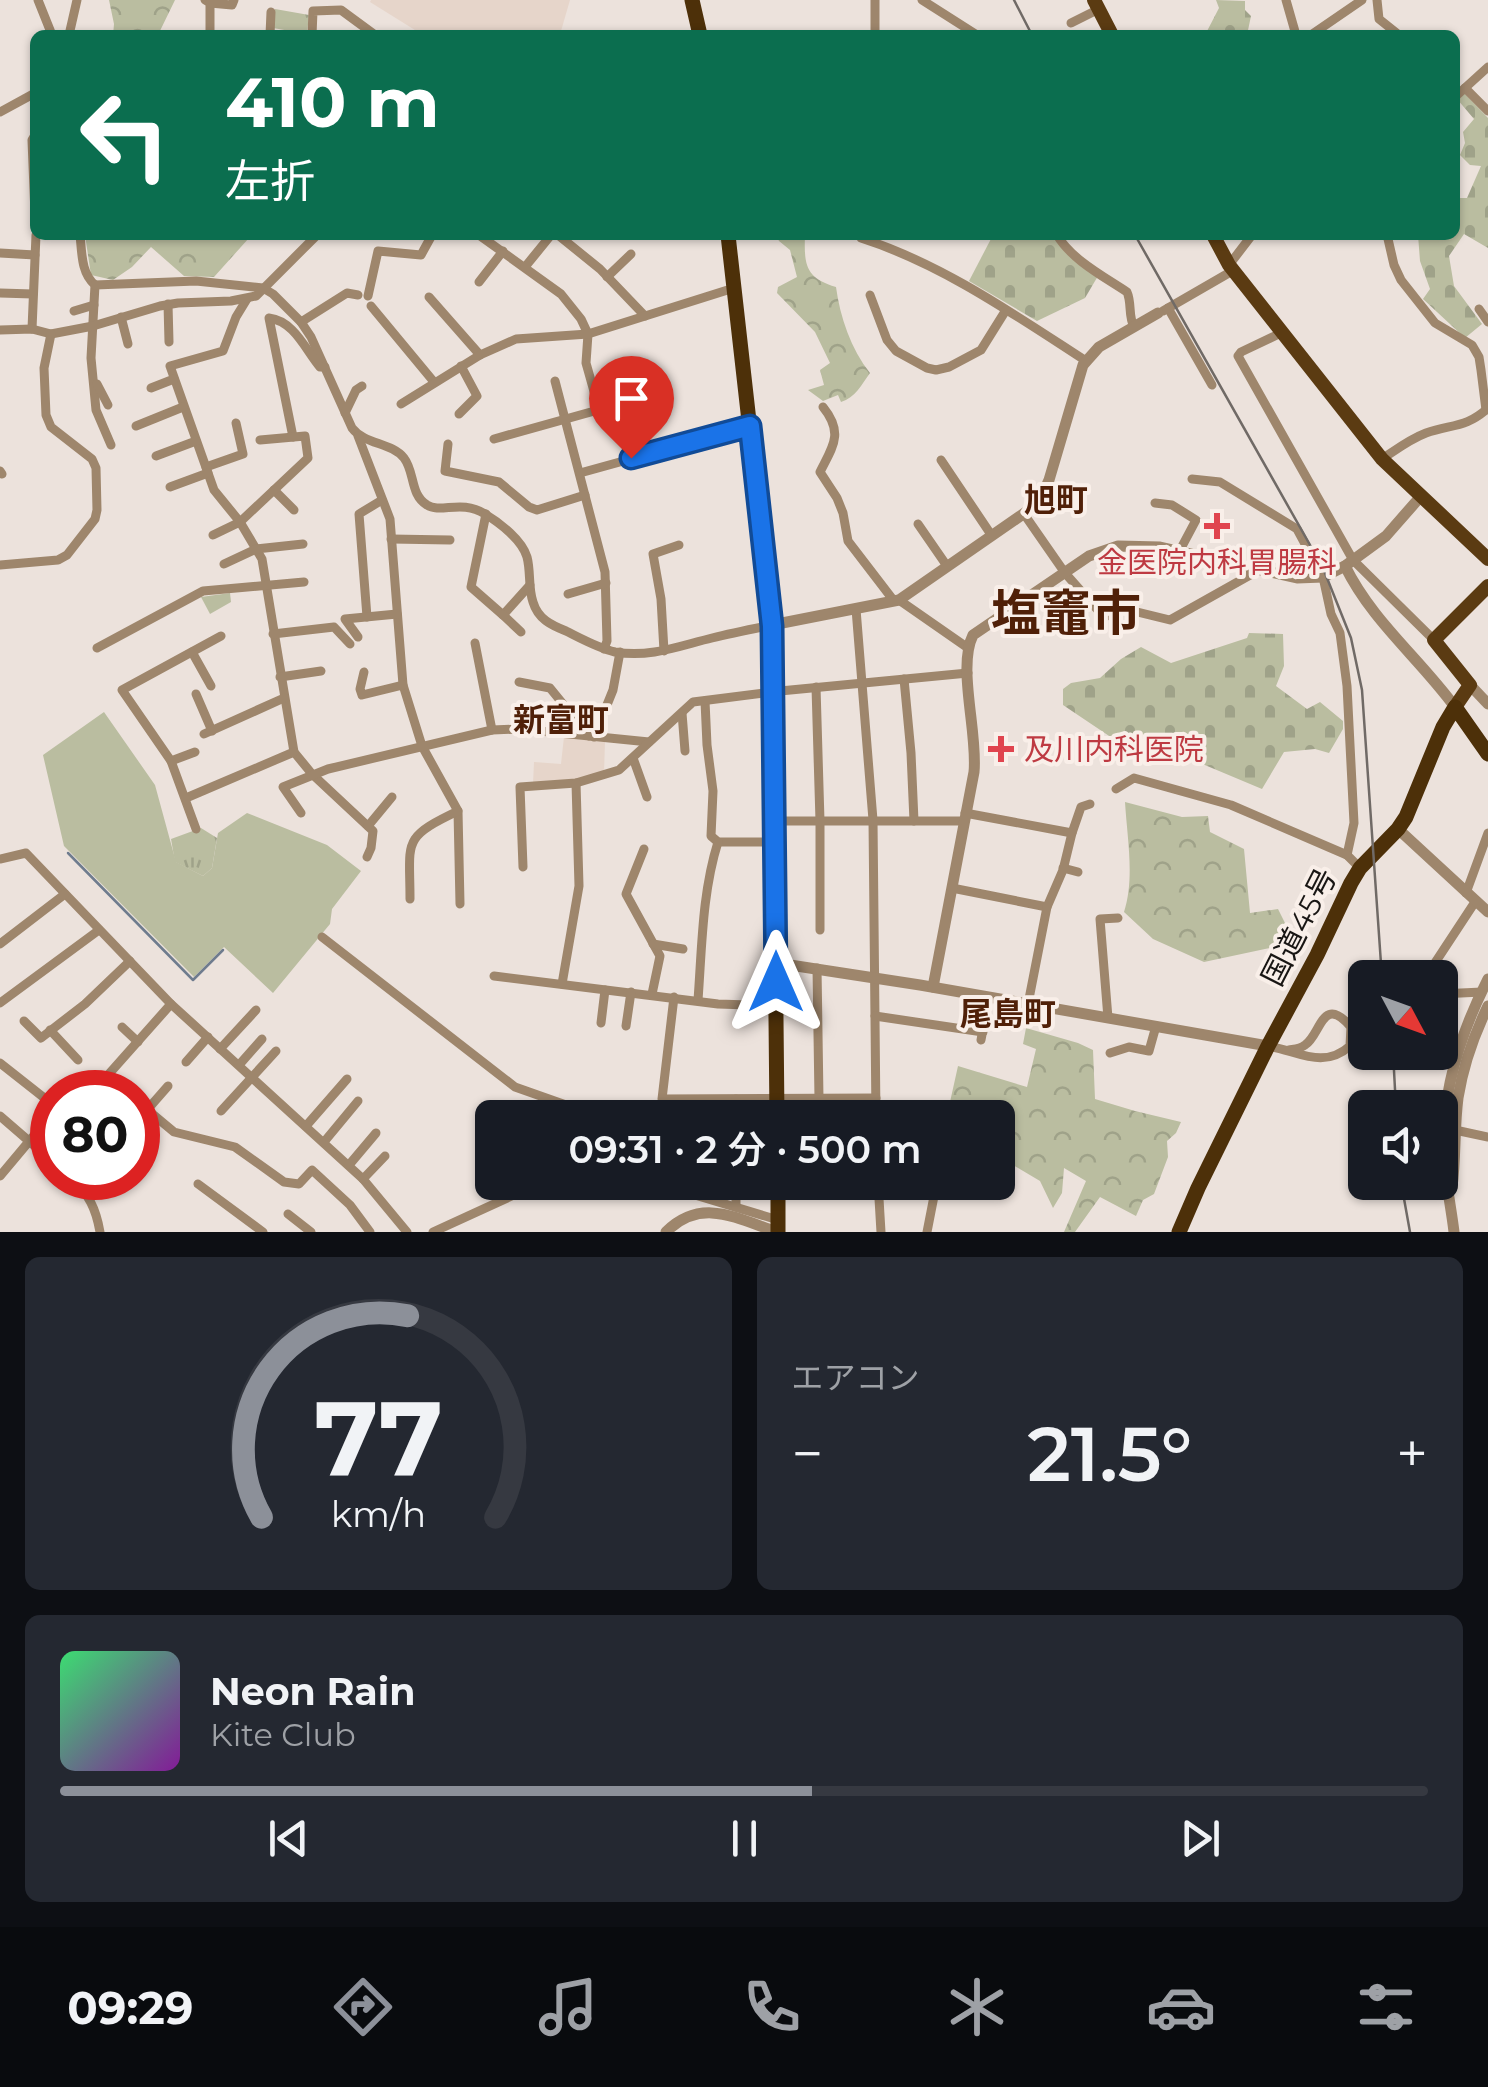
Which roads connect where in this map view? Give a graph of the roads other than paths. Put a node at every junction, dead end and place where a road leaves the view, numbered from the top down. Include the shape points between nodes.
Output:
1 (38, 0) edge
2 (77, 0) edge
3 (234, 0) edge
4 (692, 0) edge
5 (875, 0) edge
6 (922, 0) edge
7 (1286, 0) edge
8 (1361, 0) edge
9 (1376, 0) edge
10 (208, 1) edge
11 (1100, 4) edge
12 (271, 12) dead end
13 (1072, 23) dead end
14 (50, 30) edge
15 (70, 30) edge
16 (210, 30) edge
17 (270, 30) edge
18 (312, 30) edge
19 (368, 30) edge
20 (699, 30) edge
21 (875, 30) edge
22 (969, 30) edge
23 (1110, 30) edge
24 (1295, 30) edge
25 (1318, 30) edge
26 (1393, 30) edge
27 (1488, 67) edge
28 (1460, 90) edge
29 (1460, 93) edge
30 (30, 96) edge
31 (1488, 111) edge
32 (0, 112) edge
33 (36, 240) edge
34 (81, 240) edge
35 (311, 240) edge
36 (429, 240) edge
37 (486, 240) edge
38 (550, 240) edge
39 (561, 240) edge
40 (729, 240) edge
41 (867, 240) edge
42 (1061, 240) edge
43 (1216, 240) edge
44 (1249, 240) edge
45 (1388, 240) edge
46 (502, 251) junction
47 (0, 253) edge
48 (630, 254) dead end
49 (34, 255) junction
50 (1233, 264) junction
51 (525, 266) junction
52 (607, 277) junction
53 (480, 282) dead end
54 (95, 286) junction
55 (263, 288) junction
56 (734, 288) junction
57 (0, 293) edge
58 (33, 294) junction
59 (870, 295) dead end
60 (447, 296) dead end
61 (429, 298) dead end
62 (247, 299) junction
63 (366, 299) junction
64 (168, 304) junction
65 (94, 306) junction
66 (438, 308) junction
67 (1479, 309) dead end
68 (1006, 310) junction
69 (1163, 310) junction
70 (74, 311) dead end
71 (644, 316) junction
72 (121, 317) junction
73 (302, 322) junction
74 (1488, 322) edge
75 (92, 326) junction
76 (32, 328) junction
77 (1134, 328) junction
78 (0, 330) edge
79 (1284, 332) junction
80 (51, 334) junction
81 (588, 334) junction
82 (169, 342) dead end
83 (128, 344) dead end
84 (480, 355) junction
85 (1086, 360) junction
86 (461, 366) junction
87 (325, 367) junction
88 (94, 377) junction
89 (174, 379) junction
90 (434, 382) junction
91 (556, 382) dead end
92 (1212, 385) dead end
93 (362, 386) dead end
94 (151, 388) dead end
95 (641, 398) dead end
96 (401, 404) dead end
97 (108, 405) dead end
98 (823, 407) dead end
99 (184, 408) junction
100 (1487, 409) edge
101 (600, 410) junction
102 (345, 414) junction
103 (459, 414) dead end
104 (565, 419) junction
105 (236, 423) dead end
106 (136, 426) dead end
107 (750, 426) junction
108 (358, 436) junction
109 (293, 437) junction
110 (494, 439) dead end
111 (260, 440) dead end
112 (196, 441) junction
113 (448, 444) dead end
114 (111, 445) dead end
115 (156, 456) dead end
116 (1382, 459) junction
117 (941, 460) dead end
118 (207, 470) junction
119 (580, 473) junction
120 (1192, 479) dead end
121 (170, 487) dead end
122 (274, 490) junction
123 (585, 495) junction
124 (1421, 496) junction
125 (382, 500) junction
126 (1155, 503) dead end
127 (294, 510) dead end
128 (486, 514) junction
129 (1024, 514) junction
130 (240, 522) junction
131 (918, 524) dead end
132 (213, 535) dead end
133 (992, 536) junction
134 (391, 539) junction
135 (450, 540) dead end
136 (302, 544) dead end
137 (679, 544) dead end
138 (256, 549) junction
139 (1179, 552) junction
140 (1488, 559) edge
141 (1349, 563) junction
142 (224, 564) dead end
143 (0, 565) edge
144 (948, 566) junction
145 (1259, 570) junction
146 (1064, 573) junction
147 (1324, 577) junction
148 (304, 582) dead end
149 (606, 583) junction
150 (530, 585) junction
151 (266, 586) junction
152 (1488, 586) edge
153 (568, 594) dead end
154 (896, 600) junction
155 (856, 610) junction
156 (398, 614) junction
157 (503, 615) junction
158 (368, 617) junction
159 (772, 626) junction
160 (521, 632) dead end
161 (273, 634) junction
162 (221, 636) dead end
163 (1434, 640) junction
164 (476, 643) dead end
165 (97, 648) dead end
166 (968, 648) junction
167 (604, 649) junction
168 (664, 651) junction
169 (192, 652) junction
170 (620, 652) junction
171 (321, 670) dead end
172 (364, 672) dead end
173 (968, 673) junction
174 (280, 678) junction
175 (904, 679) junction
176 (519, 682) dead end
177 (860, 682) junction
178 (403, 684) junction
179 (1470, 685) junction
180 (211, 686) dead end
181 (816, 687) junction
182 (773, 692) junction
183 (196, 694) dead end
184 (284, 698) junction
185 (706, 701) junction
186 (1488, 704) edge
187 (1455, 707) junction
188 (682, 713) junction
189 (492, 730) junction
190 (591, 736) junction
191 (649, 742) junction
192 (422, 746) junction
193 (685, 751) dead end
194 (194, 752) dead end
195 (294, 752) junction
196 (1488, 754) edge
197 (632, 758) junction
198 (171, 761) junction
199 (312, 774) junction
200 (576, 783) junction
201 (1116, 789) dead end
202 (392, 797) dead end
203 (648, 797) dead end
204 (186, 798) junction
205 (1090, 804) dead end
206 (458, 811) junction
207 (301, 813) dead end
208 (965, 817) junction
209 (873, 820) junction
210 (914, 820) junction
211 (776, 821) junction
212 (820, 821) junction
213 (368, 826) junction
214 (1398, 828) junction
215 (196, 829) dead end
216 (1488, 833) edge
217 (1072, 834) junction
218 (718, 842) junction
219 (776, 842) junction
220 (644, 849) dead end
221 (1347, 855) junction
222 (367, 857) dead end
223 (0, 859) edge
224 (523, 867) dead end
225 (1064, 868) junction
226 (1360, 868) junction
227 (1078, 872) dead end
228 (952, 888) junction
229 (65, 894) junction
230 (1470, 897) junction
231 (410, 899) dead end
232 (460, 904) dead end
233 (1047, 907) junction
234 (1488, 912) edge
235 (1118, 918) dead end
236 (99, 930) junction
237 (820, 930) dead end
238 (322, 937) dead end
239 (0, 944) edge
240 (653, 944) junction
241 (683, 949) dead end
242 (1436, 960) edge
243 (130, 962) junction
244 (777, 963) junction
245 (817, 968) junction
246 (494, 976) dead end
247 (874, 977) junction
248 (562, 984) junction
249 (1485, 986) edge
250 (933, 987) junction
251 (605, 990) junction
252 (1458, 991) edge
253 (631, 992) junction
254 (652, 994) junction
255 (989, 997) junction
256 (674, 998) junction
257 (698, 1000) junction
258 (0, 1003) edge
259 (171, 1004) junction
260 (1028, 1004) junction
261 (777, 1006) junction
262 (1488, 1006) edge
263 (256, 1010) dead end
264 (875, 1016) junction
265 (1108, 1018) junction
266 (24, 1022) dead end
267 (601, 1023) dead end
268 (626, 1026) dead end
269 (1156, 1026) junction
270 (122, 1027) dead end
271 (50, 1030) junction
272 (1481, 1034) edge
273 (208, 1038) junction
274 (262, 1039) dead end
275 (138, 1042) junction
276 (1268, 1046) junction
277 (220, 1048) junction
278 (1289, 1050) junction
279 (276, 1051) dead end
280 (1110, 1053) dead end
281 (78, 1060) dead end
282 (186, 1062) dead end
283 (0, 1063) edge
284 (238, 1065) junction
285 (113, 1070) edge
286 (253, 1078) junction
287 (347, 1079) dead end
288 (168, 1086) dead end
289 (30, 1087) edge
290 (160, 1095) edge
291 (876, 1098) joint
292 (736, 1099) joint
293 (819, 1099) junction
294 (552, 1100) edge
295 (777, 1100) junction
296 (1458, 1106) edge
297 (356, 1108) dead end
298 (221, 1111) dead end
299 (0, 1116) edge
300 (160, 1121) edge
301 (306, 1126) junction
302 (1458, 1131) edge
303 (376, 1133) dead end
304 (1488, 1137) edge
305 (30, 1142) joint
306 (324, 1142) junction
307 (385, 1156) dead end
308 (349, 1165) junction
309 (0, 1176) edge
310 (363, 1178) junction
311 (198, 1184) dead end
312 (91, 1200) edge
313 (503, 1200) edge
314 (712, 1200) edge
315 (736, 1200) edge
316 (778, 1200) edge
317 (879, 1200) edge
318 (933, 1200) edge
319 (1450, 1201) joint
320 (736, 1207) junction
321 (288, 1214) dead end
322 (778, 1228) edge
323 (100, 1232) edge
324 (263, 1232) edge
325 (310, 1232) edge
326 (370, 1232) edge
327 (408, 1232) edge
328 (433, 1232) edge
329 (666, 1232) edge
330 (881, 1232) edge
331 (926, 1232) edge
332 (1179, 1232) edge
333 (1454, 1232) edge

1 - 14 street
2 - 15 street
3 - 10 street
4 - 20 highway
5 - 21 street
6 - 22 street
7 - 24 street
8 - 25 street
9 - 26 street via 1379,19
10 - 16 street
11 - 13 street
11 - 23 main road
12 - 17 street
18 - 19 street via 313,10 341,10
27 - 28 street
29 - 31 street
30 - 32 street
33 - 49 street
34 - 54 street
35 - 55 street
36 - 63 street via 422,254 378,251
37 - 46 street
38 - 51 street
39 - 52 street
40 - 56 highway
41 - 68 street
42 - 77 street via 1126,292
43 - 50 main road
44 - 50 street
45 - 100 street via 1401,280 1435,323 1479,357
46 - 51 street
46 - 53 street
47 - 49 street
48 - 52 street
49 - 58 street
50 - 69 street
50 - 79 main road
51 - 81 street via 562,294
52 - 71 street
54 - 55 street via 196,282
54 - 65 street
55 - 62 street
55 - 73 street
56 - 71 street
56 - 107 highway
57 - 58 street
58 - 76 street
59 - 68 street via 896,351 936,370 981,350
60 - 66 street
61 - 66 street
62 - 64 street
62 - 89 street via 223,351 170,366
63 - 73 street via 347,293
63 - 90 street
64 - 72 street
64 - 82 street
65 - 70 street
65 - 75 street
66 - 84 street
67 - 74 street
68 - 85 street
69 - 77 street
69 - 92 street
71 - 81 street
72 - 75 street
72 - 83 street
73 - 87 street
75 - 80 street
75 - 88 street
76 - 78 street
76 - 80 street
77 - 85 street
79 - 116 main road
79 - 141 street via 1238,356
80 - 143 street via 46,414 50,426 92,459 97,510 77,545 58,560
81 - 84 street via 516,339
81 - 101 street via 586,363
84 - 86 street
85 - 129 street via 1043,498
86 - 90 street
86 - 103 street via 478,396
87 - 102 street
87 - 109 street via 285,322 269,318
88 - 97 street
88 - 114 street via 96,410
89 - 94 street
89 - 99 street
90 - 96 street
91 - 104 street
93 - 102 street
95 - 101 street
98 - 154 street via 836,438 820,472 837,498 848,541
99 - 106 street
99 - 112 street
100 - 116 street
101 - 104 street
102 - 108 street
104 - 110 street
104 - 119 street
105 - 118 street via 243,454
107 - 119 street
107 - 159 highway
108 - 125 street
108 - 128 street via 405,459 426,505 462,505
109 - 111 street
109 - 122 street via 305,436 308,458
112 - 115 street
112 - 118 street
113 - 123 street via 445,471 500,482 536,510
116 - 124 main road
117 - 133 street
118 - 121 street
118 - 130 street
119 - 123 street
120 - 147 street via 1220,482 1296,529
122 - 127 street
122 - 130 street
123 - 149 street
124 - 140 main road
124 - 141 street via 1386,536
125 - 134 street
125 - 158 street via 359,514
126 - 139 street via 1196,520
128 - 150 street via 526,554
128 - 157 street via 471,588
129 - 133 street
129 - 146 street
130 - 132 street
130 - 138 street
131 - 144 street
133 - 144 street
134 - 135 street
134 - 156 street
136 - 138 street
137 - 168 street via 652,549
138 - 142 street
138 - 151 street
139 - 145 street
139 - 146 street via 1118,546
141 - 147 street
141 - 163 street
141 - 187 street via 1365,601
144 - 154 street
145 - 146 street via 1170,620 1125,610 1104,617
145 - 147 street
146 - 166 street via 978,632
147 - 221 street via 1348,686 1354,823
148 - 151 street
149 - 153 street
149 - 167 street
150 - 157 street
150 - 167 street via 542,618
151 - 161 street
151 - 165 street via 203,592
152 - 163 main road
154 - 155 street
154 - 166 street
155 - 159 street
155 - 177 street
156 - 158 street
156 - 178 street
157 - 160 street
158 - 161 street via 345,619 354,640 334,627
159 - 168 street
159 - 182 highway
161 - 174 street
162 - 169 street
163 - 179 main road
164 - 189 street
166 - 173 street
167 - 170 street
168 - 170 street
169 - 180 street
169 - 198 street via 122,690
170 - 190 street via 613,690
171 - 174 street
172 - 178 street via 362,695
173 - 175 street
173 - 208 street via 975,753
174 - 184 street
175 - 177 street
175 - 210 street
176 - 190 street via 550,688
177 - 181 street
177 - 209 street
178 - 192 street
179 - 186 street
179 - 187 main road
181 - 182 street
181 - 212 street
182 - 185 street
182 - 211 highway
183 - 184 street via 208,732
184 - 195 street
185 - 188 street
185 - 218 street via 711,836
187 - 196 highway
187 - 214 highway, 国道45号
188 - 191 street
188 - 193 street
189 - 190 street
189 - 192 street
190 - 191 street
191 - 197 street
192 - 199 street
192 - 206 street
194 - 198 street
195 - 199 street
195 - 204 street
197 - 200 street via 619,770
197 - 203 street
198 - 204 street
199 - 207 street via 283,787
199 - 213 street
200 - 224 street via 520,787
200 - 248 street via 579,886
201 - 221 street via 1134,778 1189,793
202 - 213 street
204 - 215 street
205 - 217 street via 1081,807
206 - 231 street via 425,826 410,844
206 - 232 street
208 - 210 street
208 - 217 street
208 - 228 street
209 - 210 street
209 - 212 street
209 - 247 street
211 - 212 street
211 - 219 highway
212 - 237 street
213 - 222 street via 373,831
214 - 226 highway, 国道45号
214 - 230 street
216 - 230 street
217 - 225 street
218 - 219 street
218 - 257 street via 706,892
219 - 244 highway
220 - 240 street via 626,894
221 - 226 street
223 - 229 street via 26,853
225 - 227 street
225 - 233 street
226 - 276 highway, 国道45号
228 - 233 street
228 - 250 street
229 - 236 street
229 - 239 street
230 - 234 street
230 - 242 street
233 - 260 street
235 - 265 street via 1100,919
236 - 243 street
236 - 258 street
238 - 294 street via 516,1087
240 - 241 street
240 - 254 street via 660,956
243 - 259 street
243 - 271 street
244 - 245 street
244 - 261 highway
245 - 247 street
245 - 293 street
246 - 248 street
247 - 250 street
247 - 264 street
248 - 251 street
249 - 252 street
249 - 319 street via 1448,1088 1444,1156
250 - 255 street
251 - 253 street
251 - 267 street
253 - 254 street
253 - 268 street
254 - 256 street
255 - 260 street
255 - 264 street via 982,1036
256 - 257 street
256 - 292 street via 662,1099
257 - 261 street
259 - 273 street
259 - 275 street
260 - 265 street
261 - 295 highway
262 - 272 street
263 - 277 street
264 - 291 street
265 - 269 street
266 - 271 street via 41,1038
269 - 276 street
269 - 280 street via 1150,1051 1129,1047
270 - 275 street
271 - 281 street
272 - 296 street
273 - 277 street
273 - 282 street
274 - 284 street
275 - 285 street
276 - 278 street
276 - 332 highway, 国道45号
277 - 284 street
278 - 278 street via 1310,1041 1326,1016 1351,1026 1350,1046 1338,1057
279 - 286 street
283 - 289 street
284 - 286 street
286 - 298 street
286 - 301 street
287 - 301 street
288 - 290 street
291 - 293 street
292 - 295 street
293 - 295 street
297 - 306 street
299 - 305 street
300 - 326 street via 174,1132 235,1147 284,1182 300,1184 312,1170
301 - 306 street
302 - 304 street
303 - 308 street
305 - 309 street
306 - 308 street
307 - 310 street
308 - 310 street
310 - 327 street
311 - 324 street
312 - 323 street
313 - 328 street
314 - 320 street
315 - 320 street
316 - 322 highway
317 - 330 street
318 - 331 street
319 - 333 street
320 - 322 street
321 - 325 street
322 - 329 street via 707,1212 687,1216

